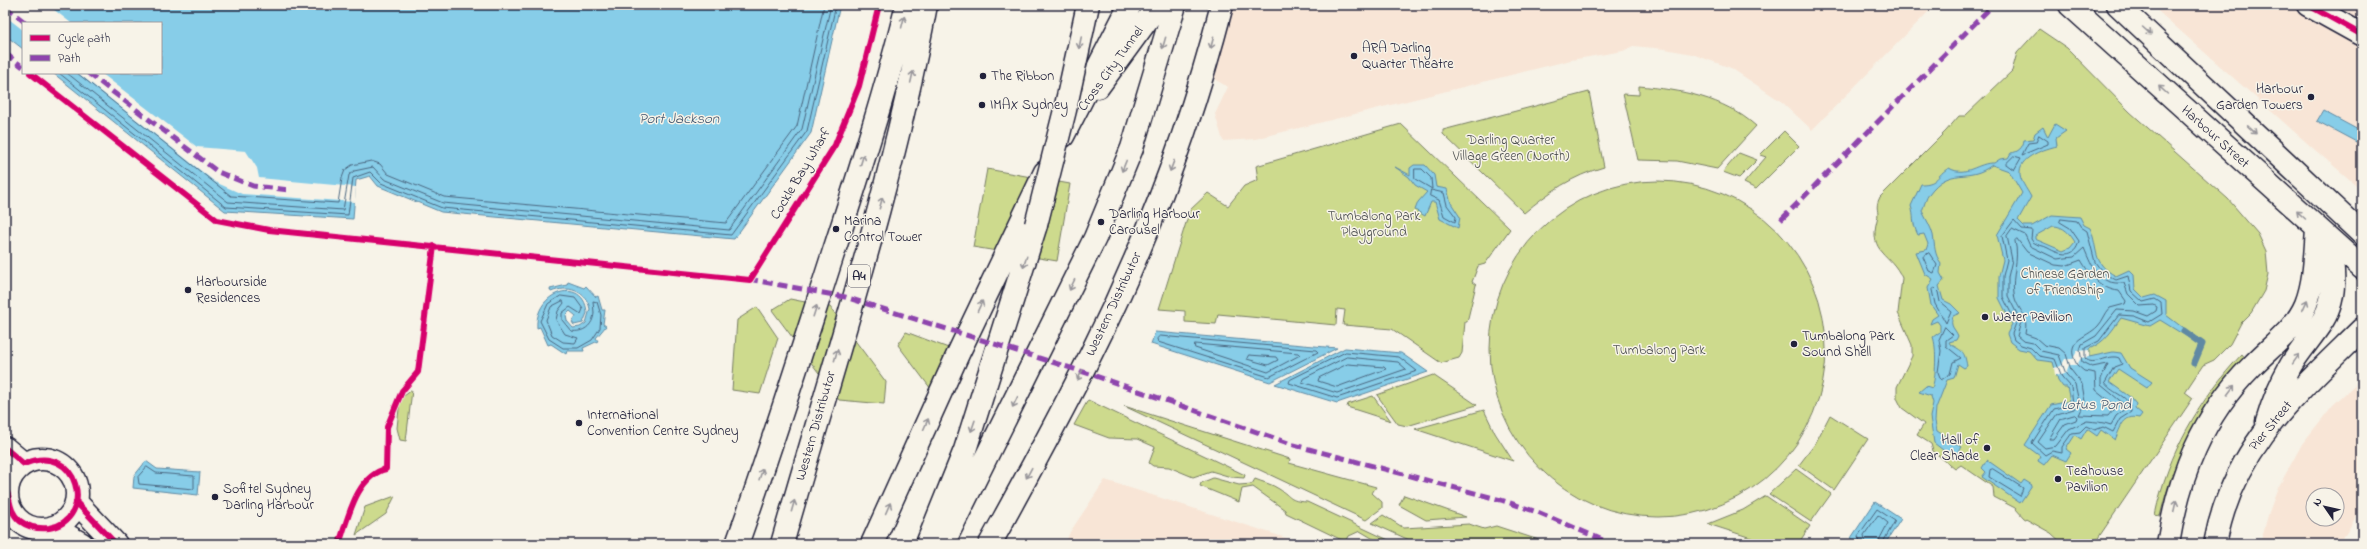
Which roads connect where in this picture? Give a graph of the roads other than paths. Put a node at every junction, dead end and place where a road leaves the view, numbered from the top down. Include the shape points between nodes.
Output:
1 (907, 5) edge
2 (926, 5) edge
3 (1088, 5) edge
4 (1175, 5) edge
5 (1222, 5) edge
6 (2070, 5) edge
7 (2118, 5) edge
8 (2308, 5) edge
9 (1129, 7) edge
10 (1154, 11) edge
11 (2362, 35) edge
12 (1064, 133) junction
13 (2340, 212) junction
14 (2362, 221) edge
15 (2317, 229) junction
16 (2362, 234) edge
17 (2362, 268) edge
18 (2362, 329) edge
19 (2282, 398) junction
20 (5, 448) edge
21 (24, 464) junction
22 (6, 490) edge
23 (76, 502) junction
24 (53, 527) junction
25 (738, 538) edge
26 (82, 544) edge
27 (116, 544) edge
28 (782, 544) edge
29 (872, 544) edge
30 (927, 544) edge
31 (943, 544) edge
32 (990, 544) edge
33 (2168, 544) edge
34 (2214, 544) edge

25 -> 1 main road via 843,222
28 -> 2 main road, Western Distributor / A4 via 888,179
3 -> 30 main road, bridge via 1066,110 1036,225 969,435
4 -> 31 main road via 1132,148 1095,238
5 -> 32 main road, Western Distributor via 1203,77 1183,136 1131,269 1093,351
15 -> 6 main road, Harbour Street
7 -> 13 main road
8 - 11 main road
9 - 12 main road
10 - 12 main road, Cross City Tunnel
29 -> 12 main road, bridge via 987,292
13 - 14 main road
13 - 16 main road
15 - 17 main road, Harbour Street
19 -> 15 main road via 2292,364 2323,319 2332,288 2329,250
33 -> 15 main road via 2179,486 2192,454 2220,404 2252,366 2296,321 2306,305 2312,284
18 - 19 main road, Pier Street
19 - 34 main road, Pier Street via 2234,483
20 - 21 main road
21 - 22 main road via 13,475
21 - 23 main road via 44,458 63,465 75,481
22 - 24 main road via 8,502 20,521 42,529
23 - 24 main road via 72,513
23 - 27 main road
24 - 26 main road

